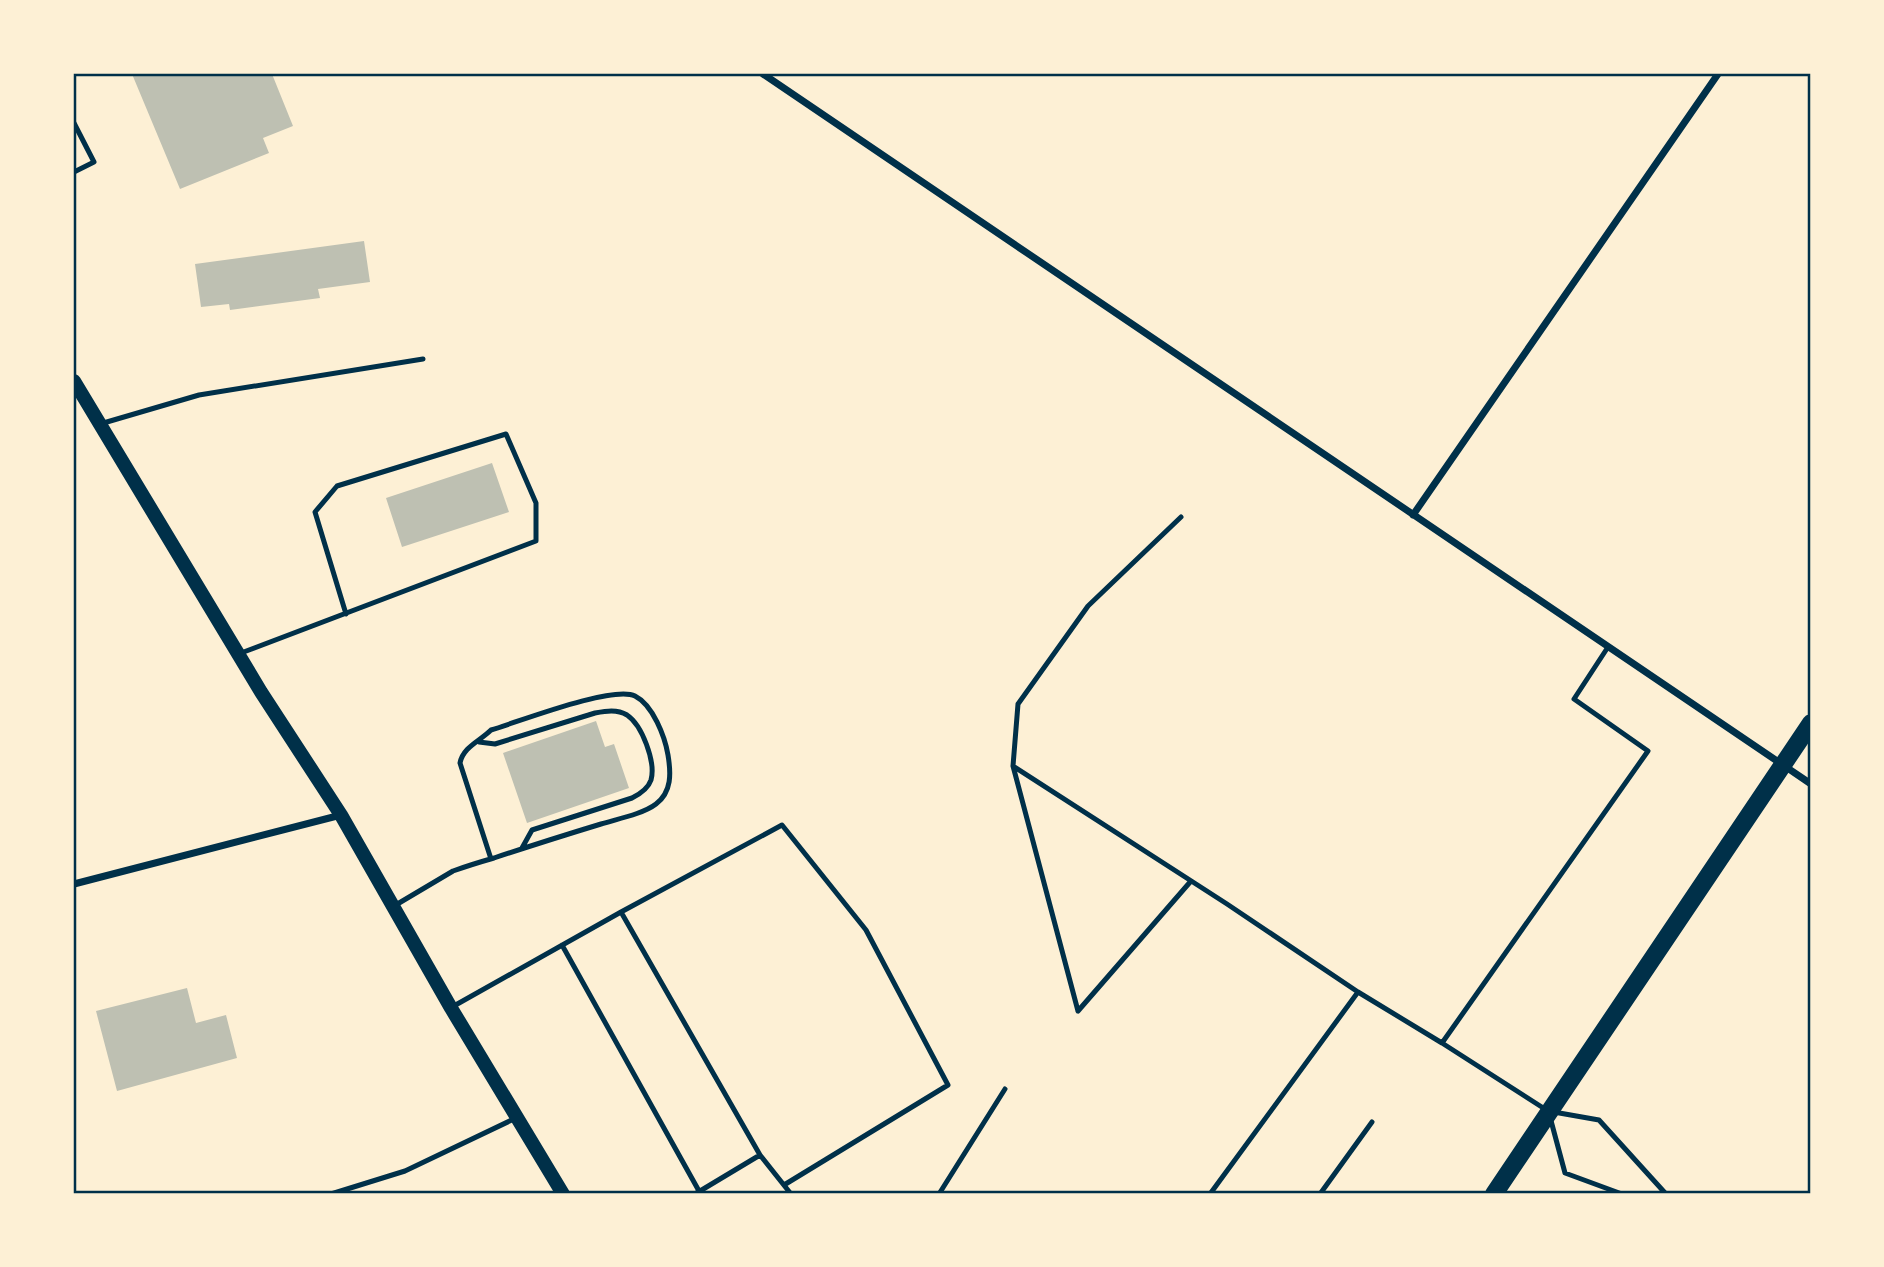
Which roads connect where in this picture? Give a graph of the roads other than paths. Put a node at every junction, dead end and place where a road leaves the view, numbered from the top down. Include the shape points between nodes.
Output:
1 (763, 74) edge
2 (1718, 74) edge
3 (74, 122) edge
4 (74, 172) edge
5 (423, 359) dead end
6 (74, 381) edge
7 (100, 424) junction
8 (1413, 515) junction
9 (1181, 517) dead end
10 (346, 614) junction
11 (1608, 647) junction
12 (238, 654) junction
13 (1811, 723) edge
14 (479, 742) junction
15 (1783, 765) junction
16 (1013, 766) junction
17 (1811, 784) edge
18 (341, 815) junction
19 (521, 848) junction
20 (491, 859) junction
21 (1191, 881) junction
22 (74, 884) edge
23 (393, 906) junction
24 (621, 912) junction
25 (562, 946) junction
26 (1357, 992) junction
27 (451, 1008) junction
28 (1442, 1043) junction
29 (1005, 1089) dead end
30 (1548, 1111) junction
31 (517, 1118) junction
32 (1372, 1122) dead end
33 (760, 1155) junction
34 (784, 1185) junction
35 (697, 1192) edge
36 (331, 1194) edge
37 (563, 1194) edge
38 (791, 1194) edge
39 (939, 1194) edge
40 (1210, 1194) edge
41 (1320, 1194) edge
42 (1494, 1194) edge
43 (1622, 1194) edge
44 (1666, 1194) edge

1 - 8 street
2 - 8 street
3 - 4 lane via 94,162
5 - 7 lane via 200,395
6 - 7 main road
7 - 12 main road
8 - 11 street
9 - 16 lane via 1088,606 1018,704
10 - 10 lane via 536,541 536,503 506,433 337,486 315,512
10 - 12 lane
11 - 15 street
11 - 28 lane via 1574,699 1648,751
12 - 18 main road
13 - 15 main road
14 - 19 lane via 495,744 612,710 625,714 643,735 652,778 642,793 532,830
14 - 19 lane via 491,730 614,694 633,695 657,721 668,753 670,781 656,805
14 - 20 lane via 468,748 460,763
15 - 17 street
15 - 30 main road
16 - 21 lane
16 - 21 lane via 1078,1011
18 - 22 street
18 - 23 main road
19 - 20 lane
20 - 23 lane via 453,871
21 - 26 lane
23 - 27 main road
24 - 25 lane
24 - 33 lane
24 - 34 lane via 782,825 866,930 948,1085
25 - 27 lane
25 - 35 lane
26 - 28 lane
26 - 40 lane
27 - 31 main road
28 - 30 lane
29 - 39 lane
30 - 42 main road
30 - 43 lane via 1565,1173
30 - 44 lane via 1599,1120
31 - 36 lane via 405,1171
31 - 37 main road
32 - 41 lane
33 - 34 lane
33 - 35 lane
34 - 38 lane

